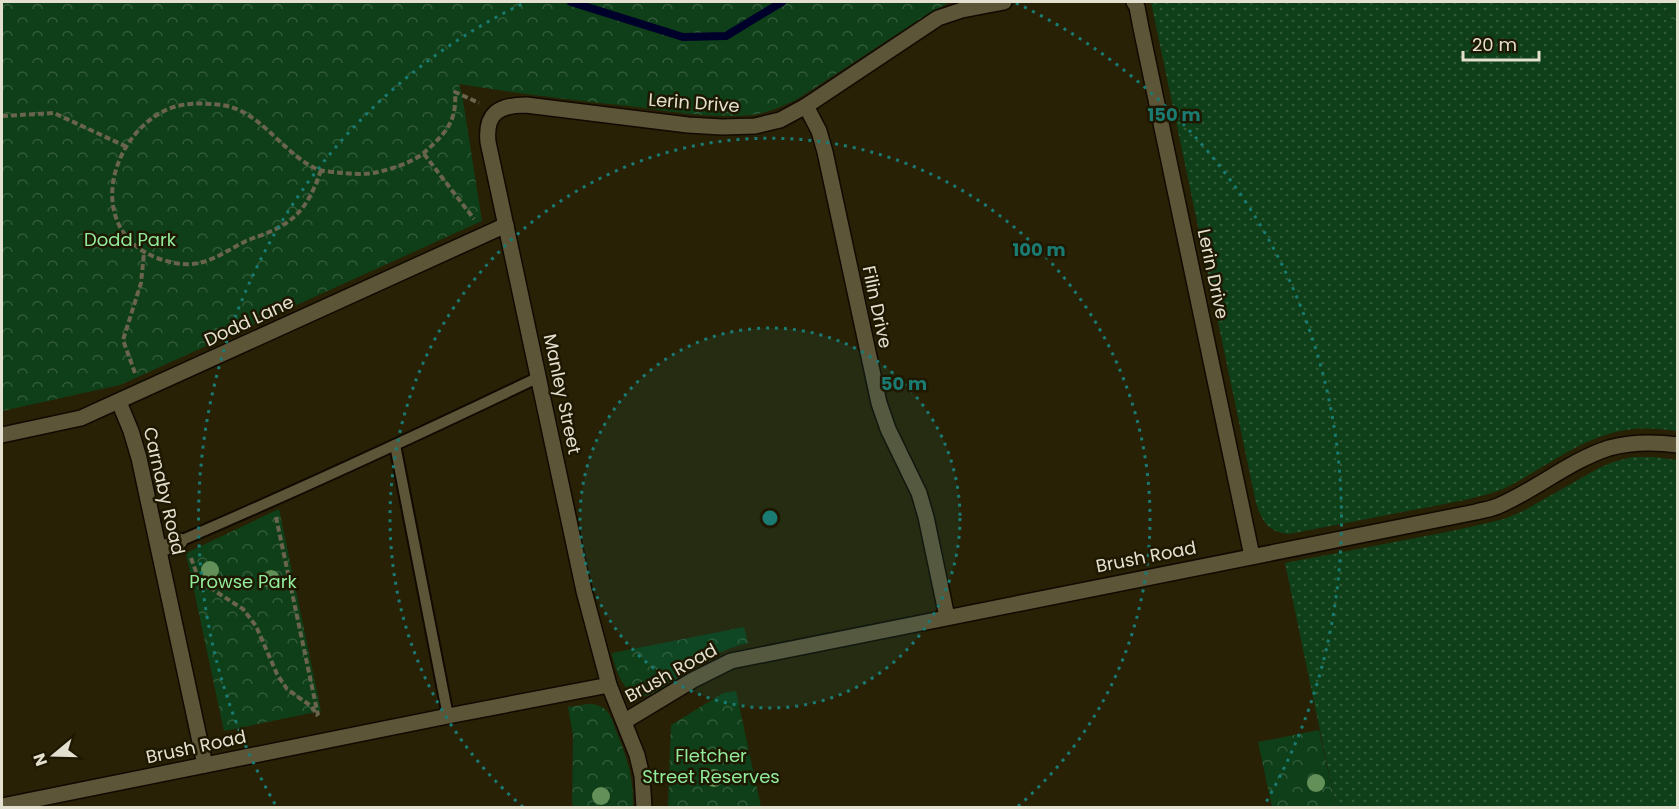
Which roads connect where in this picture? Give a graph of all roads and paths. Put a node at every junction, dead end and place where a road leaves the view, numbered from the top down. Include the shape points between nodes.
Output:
1 (1004, 2) edge
2 (1134, 2) edge
3 (806, 106) junction
4 (496, 112) junction
5 (2, 116) edge
6 (126, 146) junction
7 (424, 154) junction
8 (321, 170) junction
9 (506, 225) junction
10 (482, 236) junction
11 (144, 253) junction
12 (539, 377) junction
13 (143, 391) junction
14 (119, 402) junction
15 (2, 435) edge
16 (395, 445) junction
17 (1677, 445) edge
18 (273, 501) junction
19 (180, 541) junction
20 (159, 550) junction
21 (1252, 556) junction
22 (947, 617) junction
23 (609, 685) junction
24 (448, 716) junction
25 (625, 721) junction
26 (205, 765) junction
27 (2, 806) edge
28 (644, 807) edge

1 - 3 street, Lerin Drive via 938,18
2 - 21 street, Lerin Drive
3 - 4 street, Lerin Drive via 780,120 722,127 526,105 504,107
3 - 22 street, Filin Drive via 825,152 879,403 919,493
4 - 7 path via 455,92 454,116
4 - 9 street, Manley Street via 487,131
5 - 6 path via 54,113
6 - 8 path via 140,128 171,108 210,103 228,106 253,118 297,156
6 - 11 path via 113,178 114,211 121,228
7 - 8 path via 375,173
7 - 10 path via 478,224
8 - 11 path via 308,202 298,214 268,233 206,262 172,263
9 - 10 street, Dodd Lane
9 - 12 street, Manley Street
10 - 13 street, Dodd Lane
11 - 13 path via 141,283 123,340
12 - 16 lane
12 - 23 street, Manley Street via 584,591
13 - 14 street, Dodd Lane
14 - 15 street, Dodd Lane via 81,418
14 - 20 street, Carnaby Road via 139,458
16 - 18 lane
16 - 24 lane
17 - 21 street, Brush Road via 1634,443 1609,448 1496,507
18 - 19 lane
18 - 19 path via 318,716 310,705 287,689 256,626 243,609 198,577 189,551
19 - 20 street
20 - 26 street, Carnaby Road
21 - 22 street, Brush Road
22 - 25 street, Brush Road via 731,661
23 - 24 street, Brush Road
23 - 25 street, Manley Street
24 - 26 street, Brush Road
25 - 28 street, Manley Street via 642,776
26 - 27 street, Brush Road

